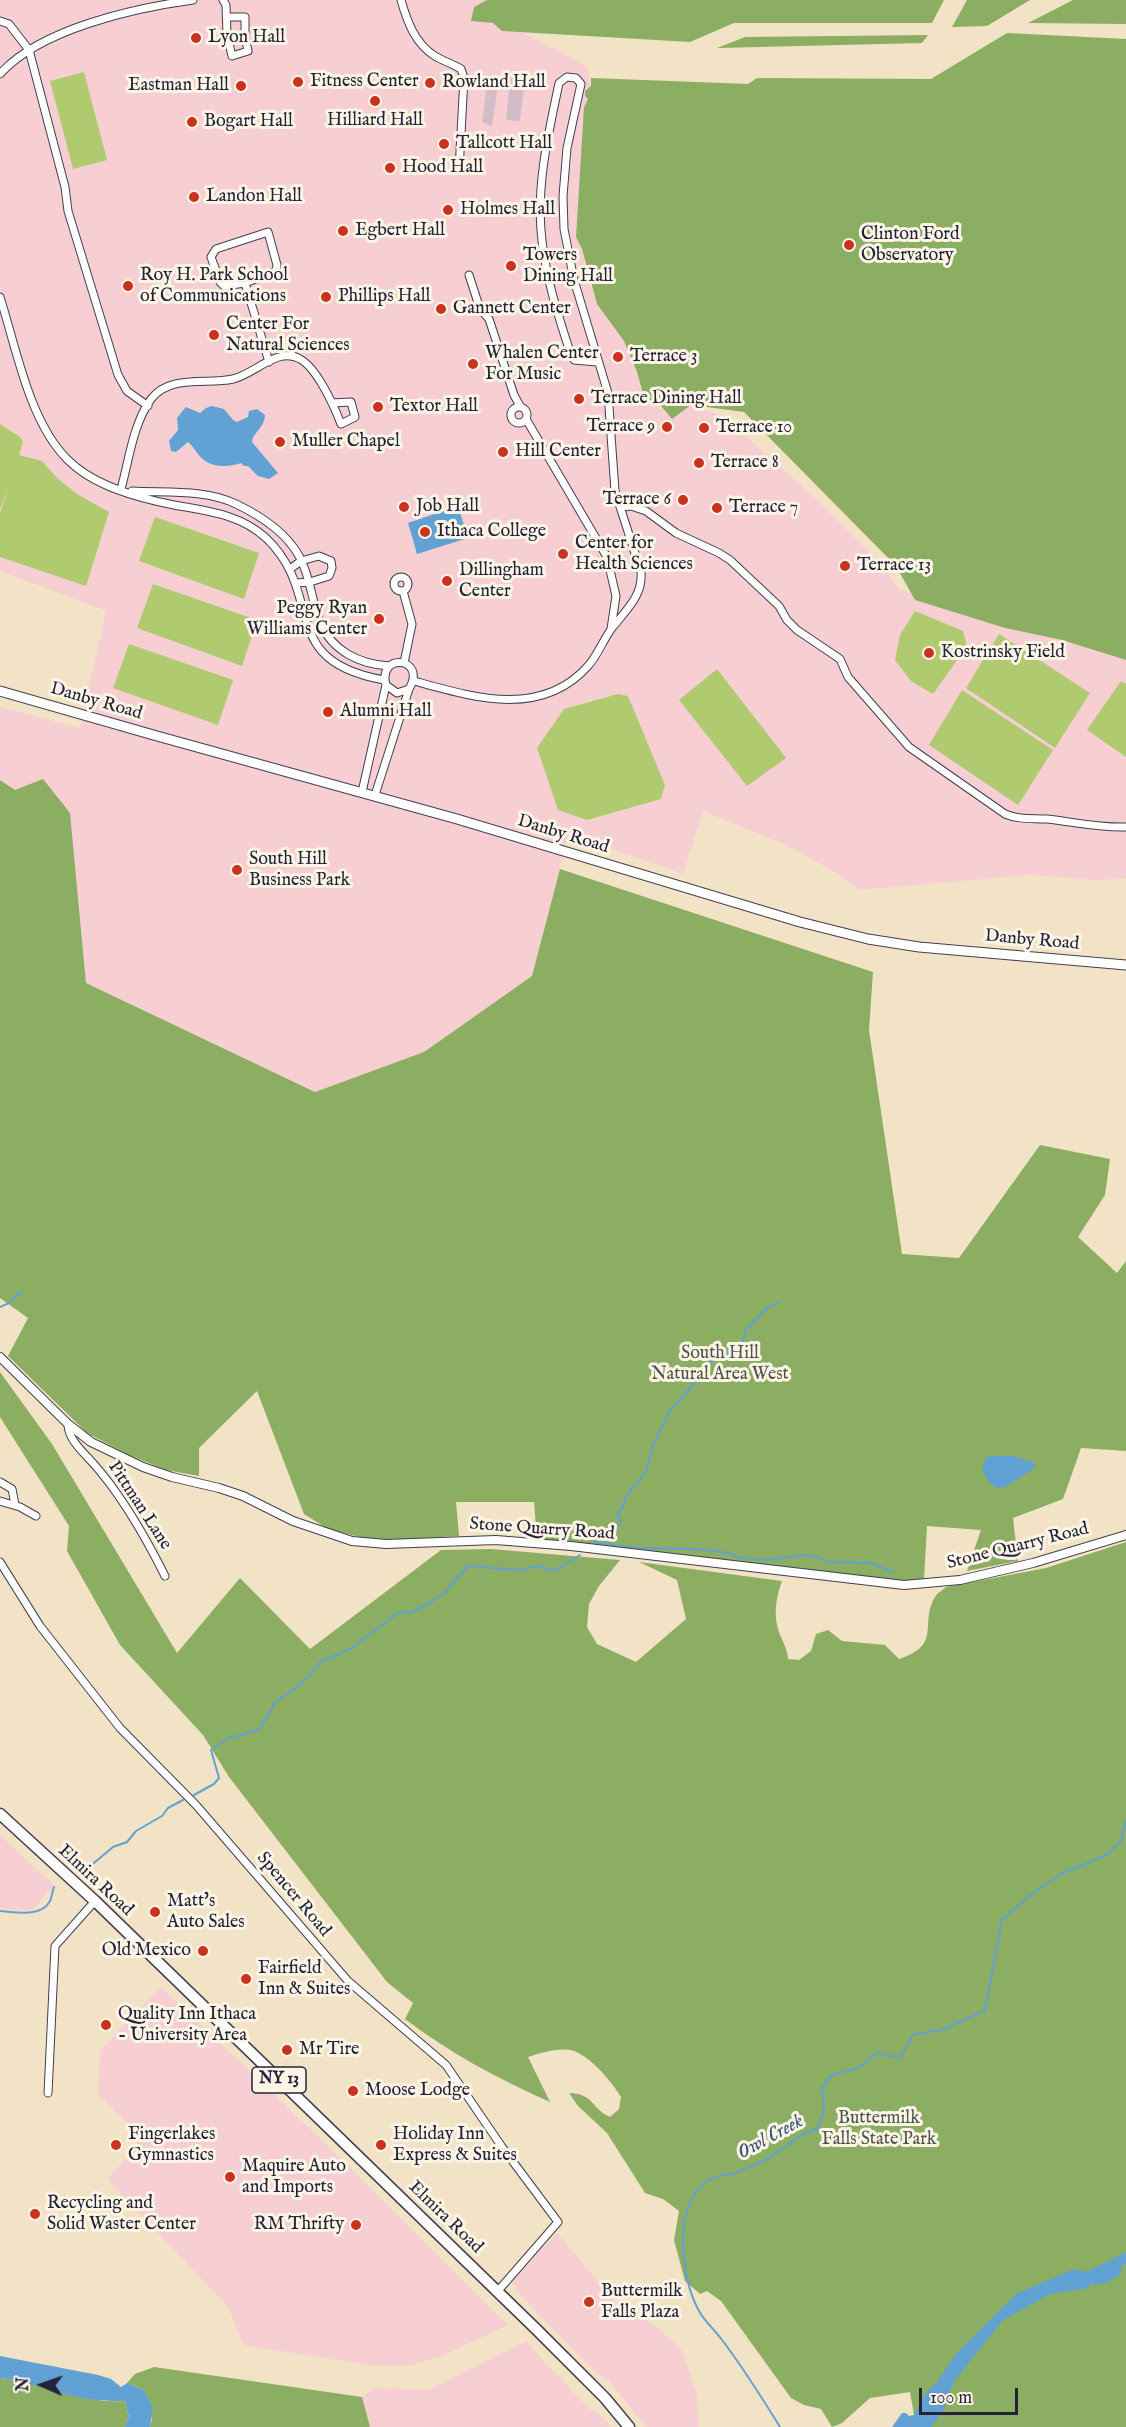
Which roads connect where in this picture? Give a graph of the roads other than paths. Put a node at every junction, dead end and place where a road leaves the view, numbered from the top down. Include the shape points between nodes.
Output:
1 (193, 0) edge
2 (223, 0) edge
3 (401, 0) edge
4 (227, 17) junction
5 (0, 21) edge
6 (29, 50) junction
7 (0, 74) edge
8 (459, 170) dead end
9 (469, 275) dead end
10 (245, 282) junction
11 (0, 297) edge
12 (8, 322) junction
13 (0, 326) edge
14 (269, 362) junction
15 (597, 362) junction
16 (332, 402) dead end
17 (148, 406) junction
18 (520, 406) junction
19 (526, 419) junction
20 (121, 489) junction
21 (620, 507) junction
22 (301, 561) junction
23 (290, 569) junction
24 (310, 582) junction
25 (296, 583) junction
26 (403, 591) dead end
27 (611, 629) junction
28 (404, 663) junction
29 (389, 666) junction
30 (414, 681) junction
31 (385, 683) junction
32 (409, 689) junction
33 (0, 691) edge
34 (362, 792) junction
35 (375, 795) junction
36 (1126, 827) edge
37 (1126, 965) edge
38 (0, 1357) edge
39 (68, 1424) junction
40 (0, 1482) edge
41 (0, 1501) edge
42 (15, 1506) junction
43 (36, 1516) dead end
44 (1126, 1535) edge
45 (0, 1562) edge
46 (165, 1576) dead end
47 (0, 1814) edge
48 (95, 1902) junction
49 (48, 2093) dead end
50 (497, 2292) junction
51 (629, 2427) edge

1 - 6 street via 112,17
2 - 4 street
3 - 8 street via 420,43 461,69 464,78
4 - 4 street via 245,17 248,51 232,56
5 - 6 street via 9,24
6 - 7 street
6 - 17 street via 65,186 68,212 118,375 127,391
9 - 18 street
10 - 10 street via 224,286 211,256 216,249 268,232 276,271
10 - 14 street
11 - 12 street
12 - 13 street
12 - 20 street via 34,405 53,443 76,468
14 - 16 street via 289,354 301,359
14 - 17 street via 235,379 171,386 159,392
15 - 15 street via 564,229 567,148 581,84 576,78 567,77 559,83 545,151 540,213 543,249 570,352 574,360
15 - 21 street via 608,393 612,474
17 - 20 street via 138,426
18 - 19 street via 526,410
18 - 19 street via 512,411 511,417 518,423
19 - 27 street via 607,557 615,596
20 - 22 street via 176,492 234,503 277,529
20 - 23 street via 158,502 229,516 264,536
21 - 27 street via 642,578 634,601
21 - 36 street via 646,511 676,533 730,560 779,606 797,630 840,659 848,677 909,747 1005,814 1103,828
22 - 23 street
22 - 24 street
22 - 24 street via 319,556 331,561 329,576
23 - 25 street
24 - 25 street
24 - 29 street via 320,621 340,650 371,664
25 - 31 street via 305,619 318,648 344,668
26 - 28 street via 412,624
27 - 30 street via 579,675 542,696 514,700 483,698
28 - 29 street
28 - 30 street via 413,671
29 - 31 street
30 - 32 street
31 - 32 street via 397,693
31 - 34 street
32 - 35 street
33 - 34 main road, Danby Road
34 - 35 main road, Danby Road
35 - 37 main road, Danby Road via 868,939
38 - 39 street, Stone Quarry Road
39 - 44 street, Stone Quarry Road via 91,1442 143,1467 243,1496 293,1521 369,1544 517,1542 904,1585 960,1580 1049,1559
39 - 46 street, Pittman Lane via 73,1440 108,1480
40 - 42 street via 12,1489
41 - 42 street
42 - 43 street
45 - 50 street, Spencer Road via 40,1626 127,1736 196,1805 348,1981 446,2065 558,2222
47 - 48 highway, Elmira Road / NY 13
48 - 49 street via 55,1946
48 - 50 highway, Elmira Road / NY 13
50 - 51 highway, Elmira Road / NY 13 via 605,2398

